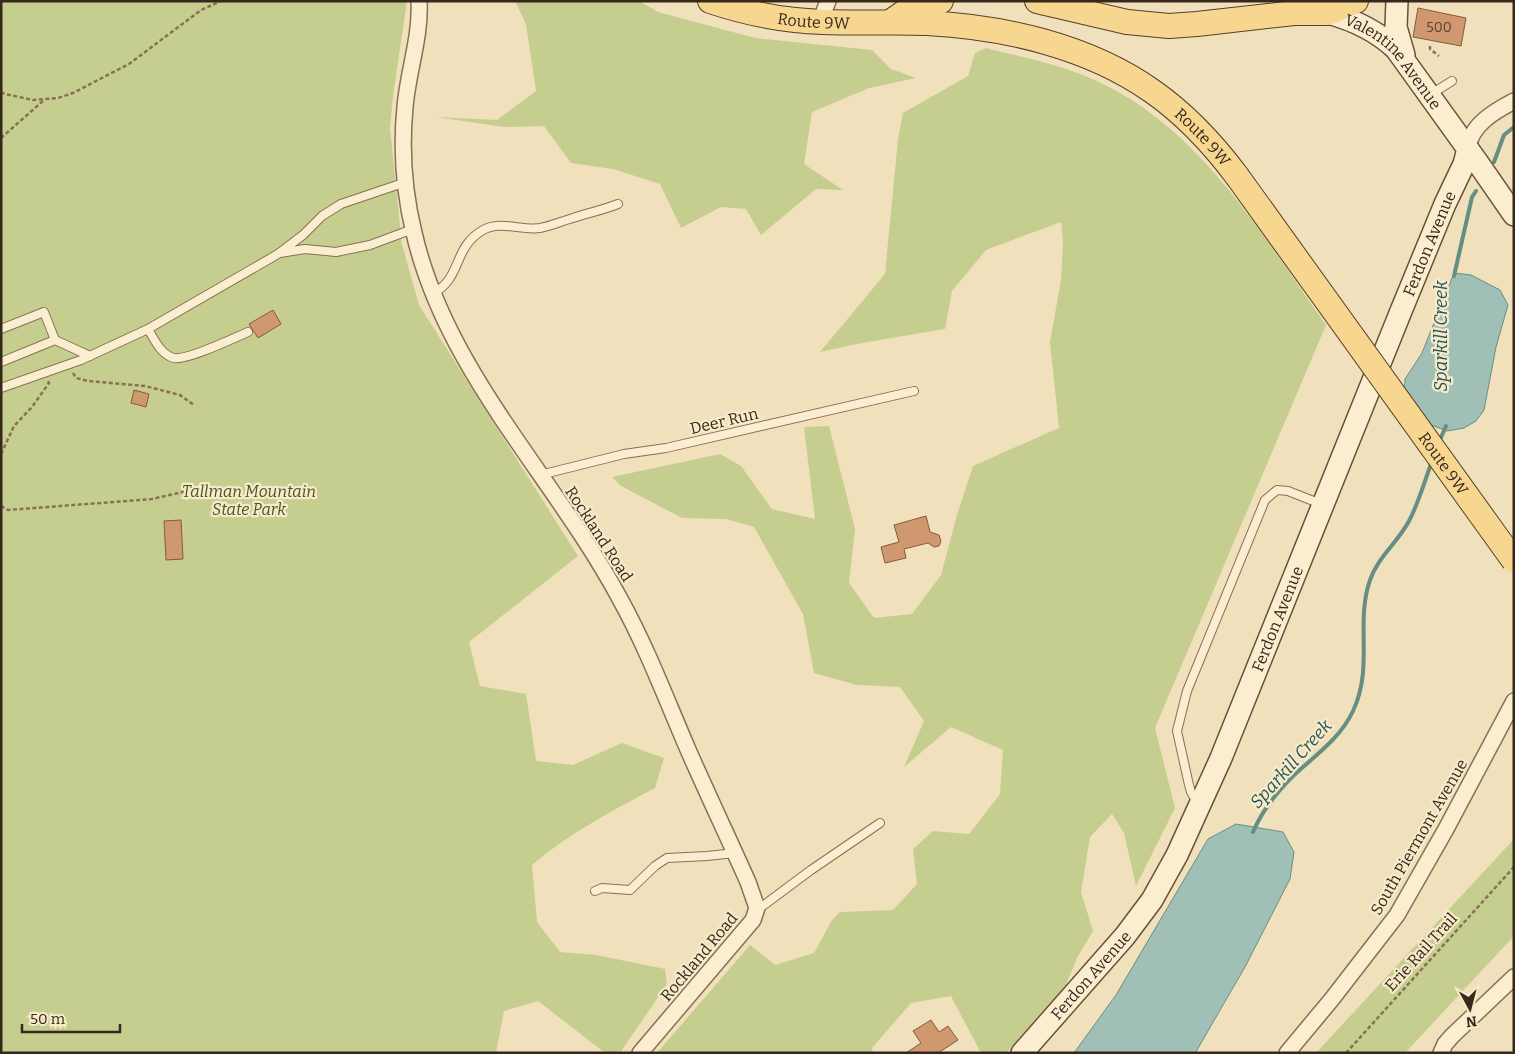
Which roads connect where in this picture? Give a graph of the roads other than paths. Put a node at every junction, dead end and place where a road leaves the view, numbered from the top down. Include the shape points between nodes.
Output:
1 (420, 1) edge
2 (710, 1) edge
3 (941, 1) edge
4 (1037, 1) edge
5 (1356, 1) edge
6 (1397, 1) edge
7 (824, 11) edge
8 (1328, 12) junction
9 (891, 24) junction
10 (1410, 66) junction
11 (1452, 81) dead end
12 (1429, 95) junction
13 (1514, 100) edge
14 (1468, 149) junction
15 (406, 182) junction
16 (618, 204) dead end
17 (1514, 215) edge
18 (413, 229) junction
19 (278, 254) junction
20 (432, 294) junction
21 (1, 329) edge
22 (148, 329) junction
23 (248, 332) dead end
24 (56, 340) junction
25 (90, 356) junction
26 (1, 362) edge
27 (1, 388) edge
28 (914, 391) dead end
29 (540, 475) junction
30 (1323, 505) junction
31 (1514, 561) edge
32 (1514, 701) edge
33 (1200, 806) junction
34 (880, 823) dead end
35 (735, 852) junction
36 (595, 891) dead end
37 (757, 908) junction
38 (1514, 977) edge
39 (640, 1053) edge
40 (1022, 1053) edge
41 (1288, 1053) edge
42 (1441, 1053) edge

1 - 15 street, Rockland Road via 418,32 404,107
2 - 7 main road, Route 9W via 770,16
3 - 9 main road via 899,14
4 - 8 main road, Valentine Avenue via 1127,22 1162,26
5 - 8 main road
6 - 10 street via 1398,38
7 - 9 main road, Route 9W
8 - 10 street, Valentine Avenue via 1376,32
9 - 31 main road, Route 9W, bridge via 946,25 999,32 1054,46 1100,62 1134,79 1169,104 1237,176
10 - 12 street, Valentine Avenue
11 - 12 lane
12 - 14 street, Valentine Avenue
13 - 14 street via 1476,128
14 - 17 street, Valentine Avenue
14 - 30 street, Ferdon Avenue
15 - 18 street, Rockland Road
15 - 19 lane via 341,204
16 - 20 lane via 538,228 486,228 467,243 451,278
18 - 19 lane via 370,245 336,252 305,249
18 - 20 street, Rockland Road
19 - 22 lane
20 - 29 street, Rockland Road via 490,402
21 - 24 lane via 44,312
22 - 23 lane via 162,351 174,358 186,357
22 - 25 lane
24 - 25 lane
24 - 26 lane
25 - 27 lane
28 - 29 lane, Deer Run
29 - 35 street, Rockland Road via 620,599
30 - 33 street, Ferdon Avenue
30 - 33 lane via 1277,490 1265,500 1188,691 1177,731 1191,792
32 - 41 street, South Piermont Avenue via 1397,915
33 - 40 street, Ferdon Avenue via 1163,881 1125,936
34 - 37 lane
35 - 36 lane via 667,858 630,890 602,888
35 - 37 street, Rockland Road
37 - 39 street, Rockland Road via 753,920
38 - 42 street via 1452,1036

